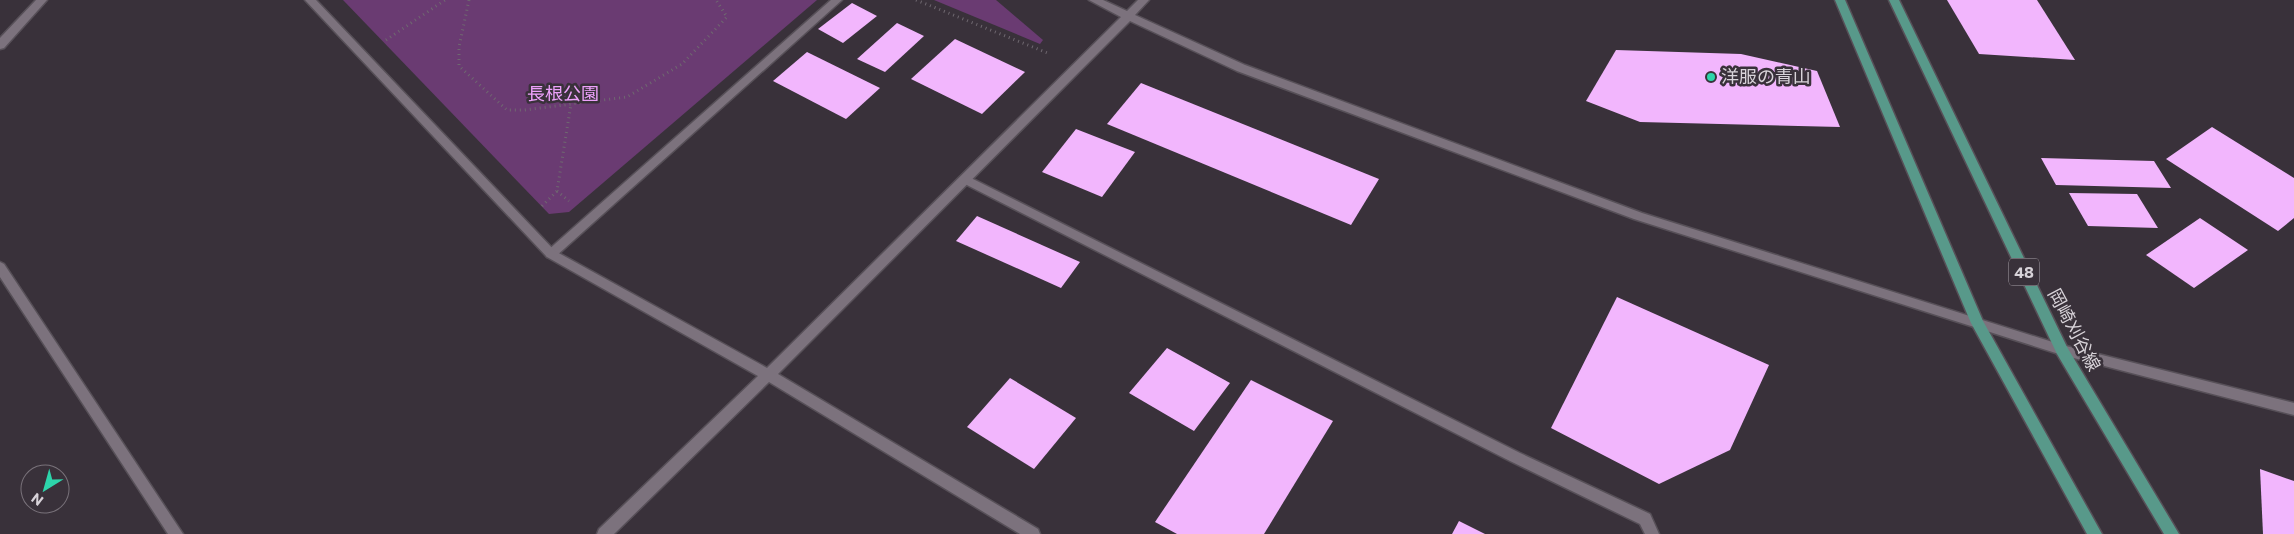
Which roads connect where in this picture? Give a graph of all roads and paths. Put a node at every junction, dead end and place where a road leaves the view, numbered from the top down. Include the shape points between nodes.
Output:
1 (42, 0) edge
2 (310, 0) edge
3 (446, 0) edge
4 (469, 0) edge
5 (716, 0) edge
6 (837, 0) edge
7 (916, 0) edge
8 (1094, 0) edge
9 (1144, 0) edge
10 (1840, 0) edge
11 (1894, 0) edge
12 (1129, 17) junction
13 (0, 45) edge
14 (363, 56) junction
15 (1080, 66) junction
16 (571, 104) junction
17 (964, 179) junction
18 (522, 225) junction
19 (551, 254) junction
20 (0, 267) edge
21 (1977, 323) junction
22 (2062, 350) junction
23 (768, 376) junction
24 (2294, 409) edge
25 (176, 534) edge
26 (604, 534) edge
27 (1033, 534) edge
28 (1652, 534) edge
29 (2095, 534) edge
30 (2172, 534) edge

1 - 13 street
2 - 14 street
3 - 14 path
4 - 16 path via 458,47 459,66 507,110
5 - 16 path via 727,17 682,64 627,97
6 - 19 street
7 - 15 path
8 - 12 street
9 - 12 street
10 - 21 main road
11 - 22 main road, 岡崎刈谷線 / 48
12 - 15 street
12 - 21 street via 1241,68 1638,216
14 - 18 street
15 - 17 street
16 - 18 path via 557,191
17 - 23 street
17 - 28 street via 1646,520
18 - 19 street
19 - 23 street
20 - 25 street
21 - 22 street
21 - 29 main road
22 - 24 street
22 - 30 main road, 岡崎刈谷線 / 48
23 - 26 street
23 - 27 street

